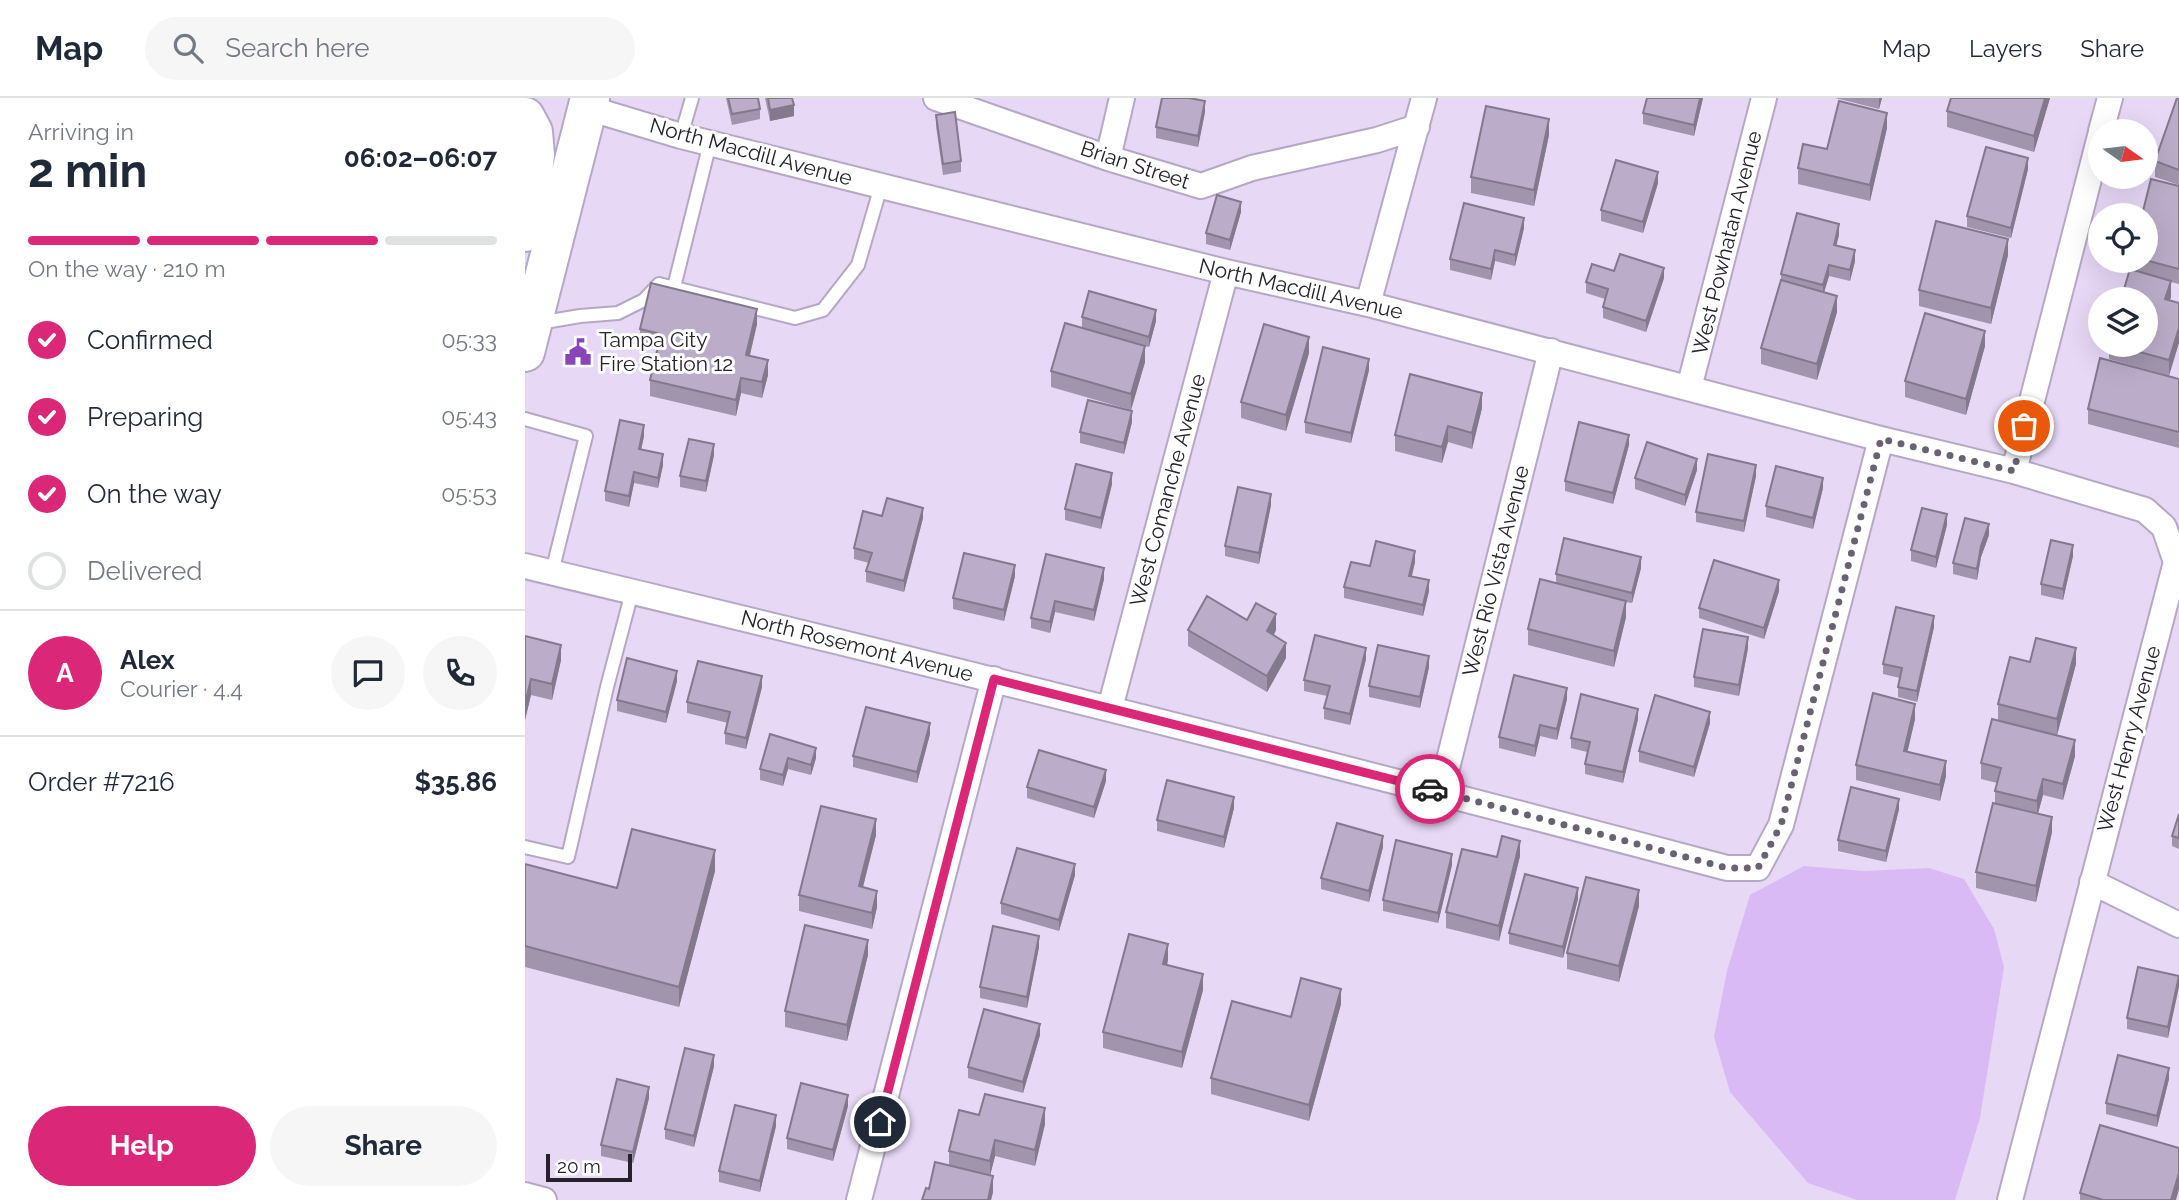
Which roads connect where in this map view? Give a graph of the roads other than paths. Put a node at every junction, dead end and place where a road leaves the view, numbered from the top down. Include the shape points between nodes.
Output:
1 (692, 98) edge
2 (936, 98) edge
3 (1122, 98) edge
4 (1424, 98) edge
5 (1764, 98) edge
6 (2110, 98) edge
7 (588, 101) edge
8 (525, 117) edge
9 (2105, 119) edge
10 (1417, 127) junction
11 (681, 136) junction
12 (710, 143) junction
13 (1108, 159) junction
14 (2088, 184) edge
15 (881, 186) junction
16 (525, 232) edge
17 (1226, 272) junction
18 (674, 287) junction
19 (1368, 304) junction
20 (527, 332) edge
21 (1551, 351) junction
22 (1689, 388) junction
23 (525, 419) edge
24 (1881, 439) junction
25 (2014, 471) junction
26 (525, 566) edge
27 (552, 572) junction
28 (632, 592) junction
29 (994, 679) junction
30 (1110, 708) junction
31 (1441, 792) junction
32 (525, 847) edge
33 (2092, 882) junction
34 (2179, 925) edge
35 (525, 1195) edge
36 (544, 1200) edge
37 (859, 1200) edge
38 (2010, 1200) edge

1 - 11 lane
2 - 13 street, Brian Street
3 - 13 street
4 - 10 street
5 - 22 street, West Powhatan Avenue
6 - 9 street
7 - 11 street, North Macdill Avenue
7 - 20 main road
8 - 16 main road via 533,132 535,155
10 - 13 street, Brian Street via 1252,168 1201,186
10 - 19 street
11 - 12 street, North Macdill Avenue
12 - 15 street, North Macdill Avenue
12 - 18 lane
14 - 25 street
15 - 17 street, North Macdill Avenue
15 - 18 lane via 858,265 823,310 795,318
17 - 19 street, North Macdill Avenue
17 - 30 street, West Comanche Avenue
18 - 20 lane via 659,284 644,300 618,313 580,316
19 - 21 street, North Macdill Avenue
21 - 22 street, North Macdill Avenue
21 - 31 street, West Rio Vista Avenue
22 - 24 street, North Macdill Avenue
23 - 27 lane via 586,436
24 - 25 street, North Macdill Avenue
24 - 31 street, North Rosemont Avenue via 1781,825 1758,868 1727,868
25 - 33 street, West Henry Avenue via 2145,510 2164,527 2176,562
26 - 27 street, North Rosemont Avenue
27 - 28 street, North Rosemont Avenue
28 - 29 street, North Rosemont Avenue
28 - 32 lane via 568,857
29 - 30 street, North Rosemont Avenue
29 - 37 street
30 - 31 street, North Rosemont Avenue
33 - 34 street
33 - 38 street, West Henry Avenue
35 - 36 street

